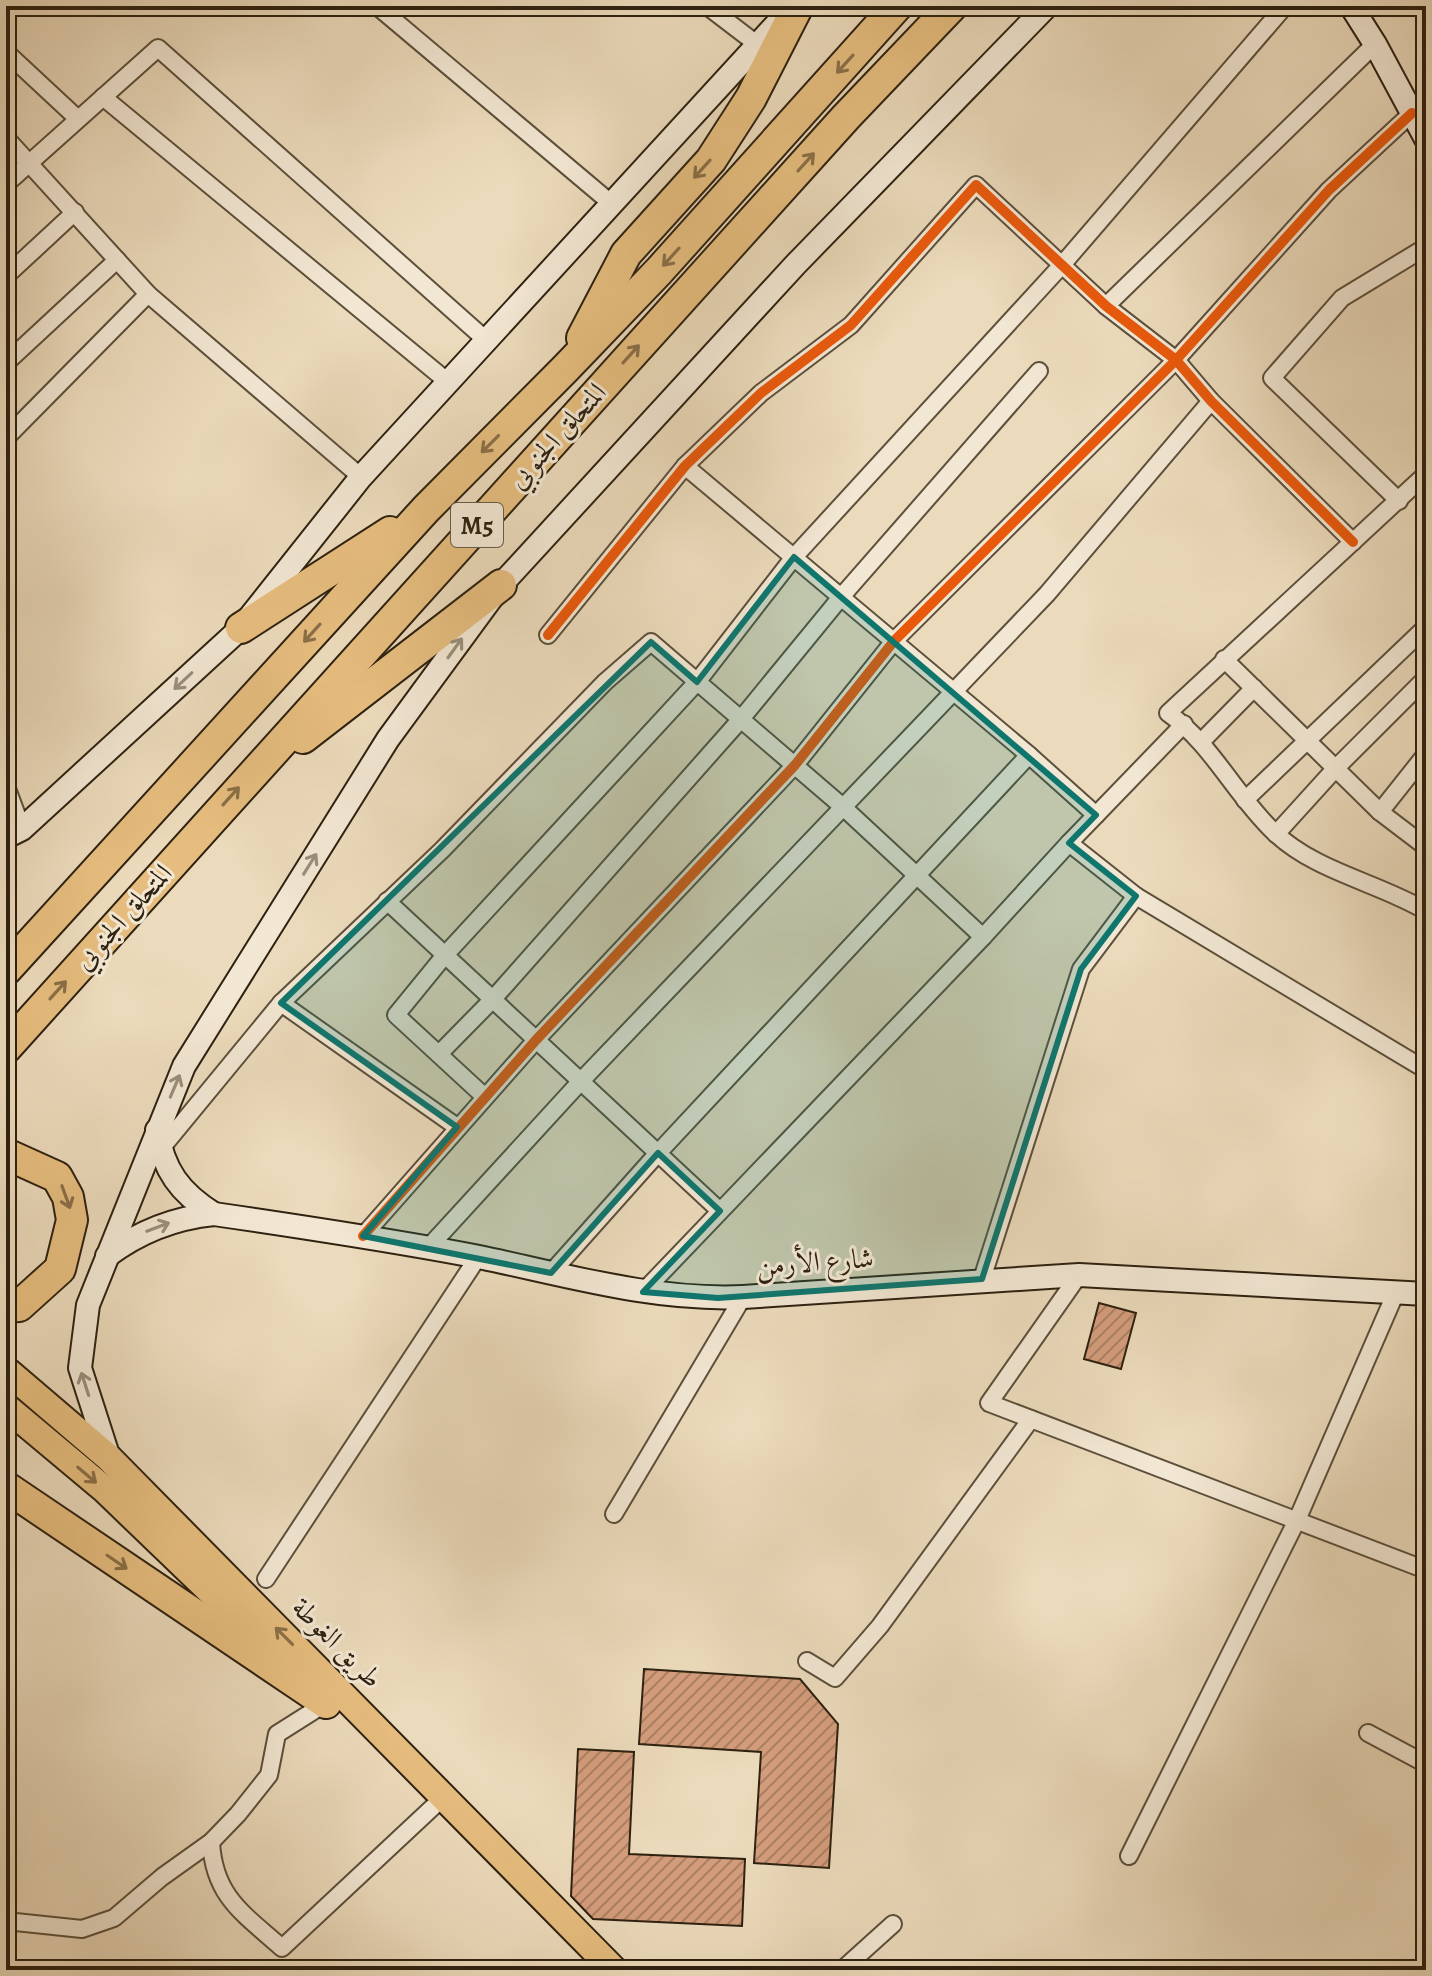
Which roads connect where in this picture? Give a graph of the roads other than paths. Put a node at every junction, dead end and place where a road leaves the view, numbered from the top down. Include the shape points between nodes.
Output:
1 (377, 6) edge
2 (707, 6) edge
3 (795, 6) edge
4 (897, 6) edge
5 (952, 6) edge
6 (1047, 6) edge
7 (1285, 6) edge
8 (1351, 6) edge
9 (1375, 44) junction
10 (758, 45) junction
11 (6, 52) edge
12 (103, 97) junction
13 (1412, 113) junction
14 (78, 119) junction
15 (6, 138) edge
16 (1426, 139) edge
17 (30, 162) junction
18 (6, 184) edge
19 (612, 204) junction
20 (75, 212) junction
21 (1426, 247) edge
22 (117, 260) junction
23 (1061, 266) junction
24 (6, 276) edge
25 (148, 294) junction
26 (1106, 306) junction
27 (486, 340) junction
28 (1176, 360) junction
29 (6, 363) edge
30 (565, 369) junction
31 (1039, 371) dead end
32 (448, 382) junction
33 (1211, 401) junction
34 (6, 438) edge
35 (685, 466) junction
36 (1426, 474) edge
37 (361, 477) junction
38 (1399, 501) junction
39 (426, 509) junction
40 (1353, 542) junction
41 (794, 557) junction
42 (501, 585) junction
43 (841, 597) junction
44 (1426, 627) edge
45 (241, 628) junction
46 (548, 635) dead end
47 (894, 641) junction
48 (1224, 659) junction
49 (1426, 678) edge
50 (697, 682) junction
51 (1254, 688) junction
52 (953, 690) junction
53 (741, 719) junction
54 (1184, 724) junction
55 (1308, 741) junction
56 (1201, 742) junction
57 (1426, 754) edge
58 (1029, 755) junction
59 (795, 765) junction
60 (1335, 769) junction
61 (255, 770) junction
62 (6, 786) edge
63 (1245, 800) junction
64 (843, 807) junction
65 (1380, 812) junction
66 (1096, 815) junction
67 (14, 833) edge
68 (1276, 834) junction
69 (1069, 843) junction
70 (1426, 847) edge
71 (916, 874) junction
72 (1136, 896) junction
73 (387, 901) junction
74 (1426, 911) edge
75 (983, 937) junction
76 (445, 955) junction
77 (6, 970) edge
78 (493, 999) junction
79 (281, 1003) junction
80 (536, 1040) junction
81 (6, 1048) edge
82 (439, 1054) junction
83 (1426, 1070) edge
84 (581, 1081) junction
85 (485, 1097) junction
86 (457, 1127) junction
87 (158, 1140) junction
88 (658, 1153) junction
89 (6, 1154) edge
90 (720, 1211) junction
91 (214, 1214) junction
92 (363, 1236) junction
93 (428, 1248) junction
94 (107, 1256) junction
95 (478, 1257) junction
96 (551, 1273) junction
97 (1079, 1275) junction
98 (982, 1279) junction
99 (643, 1292) junction
100 (1396, 1292) junction
101 (1426, 1294) edge
102 (743, 1297) junction
103 (6, 1307) edge
104 (6, 1370) edge
105 (6, 1407) edge
106 (1031, 1419) junction
107 (109, 1458) junction
108 (6, 1487) edge
109 (614, 1514) dead end
110 (1297, 1520) junction
111 (1426, 1570) edge
112 (266, 1579) dead end
113 (807, 1661) dead end
114 (326, 1703) junction
115 (1368, 1733) dead end
116 (1426, 1764) edge
117 (434, 1806) junction
118 (211, 1842) junction
119 (1129, 1856) dead end
120 (6, 1921) edge
121 (893, 1924) dead end
122 (593, 1970) edge
123 (614, 1970) edge
124 (842, 1970) edge

1 - 19 street
2 - 10 street
3 - 10 main road
3 -> 30 highway via 751,98 711,160 626,254
4 -> 30 highway, المتحلق الجنوبي / M5
61 -> 5 highway, المتحلق الجنوبي / M5
6 - 42 main road via 796,264
7 - 23 street
8 - 9 main road
9 - 13 main road
9 - 26 street
10 - 19 main road
11 - 14 street
12 - 14 street
12 - 27 street via 158,48
12 - 32 street
13 - 16 main road
13 - 28 street via 1329,190
14 - 17 street
15 - 17 street
17 - 18 street
17 - 20 street
19 - 27 main road
20 - 22 street
20 - 24 street
21 - 38 street via 1342,298 1272,378
22 - 25 street
22 - 29 street
23 - 26 street
23 - 35 street via 976,185 851,325 761,393
23 - 41 street
25 - 34 street
25 - 37 street
26 - 28 street
27 - 32 main road
28 - 33 street
28 - 47 street
30 -> 39 highway, المتحلق الجنوبي / M5
31 - 43 street
32 - 37 main road
33 - 40 street
33 - 52 street via 1047,594
35 - 41 street
35 - 46 street
36 - 38 street
37 - 45 main road
38 - 40 street
39 - 45 highway
39 -> 77 highway, المتحلق الجنوبي / M5
40 - 48 street
41 - 43 street
41 - 50 street
42 - 61 highway
87 -> 42 main road via 184,1066 388,739
43 - 47 street
43 - 53 street
44 - 55 street
45 -> 67 main road
47 - 52 street
47 - 59 street
48 - 51 street
48 - 54 street via 1168,713
49 - 60 street
50 - 53 street
50 - 73 street via 651,642
50 - 76 street
51 - 55 street
51 - 56 street
52 - 58 street
52 - 64 street
53 - 59 street
53 - 78 street
54 - 56 street
54 - 66 street
55 - 60 street
55 - 63 street
56 - 63 street
57 - 65 street
58 - 66 street
58 - 71 street
59 - 64 street
59 - 80 street
60 - 65 street
60 - 68 street
81 -> 61 highway, المتحلق الجنوبي / M5
62 - 67 street
63 - 68 street
64 - 71 street
64 - 84 street
65 - 70 street
66 - 69 street
68 - 74 street via 1318,863
69 - 72 street
69 - 75 street
71 - 75 street
71 - 88 street
72 - 83 street
72 - 98 street via 1081,969
73 - 76 street
73 - 79 street
75 - 90 street
76 - 78 street
76 - 82 street via 396,1015
78 - 80 street
78 - 82 street
79 - 86 street
79 - 87 street
80 - 84 street
80 - 85 street
82 - 85 street
84 - 88 street
84 - 93 street
85 - 86 street
86 - 92 street
87 - 91 main road, شارع الأرمن via 180,1188
87 - 94 main road
88 - 90 street
88 - 96 street
89 -> 103 highway via 57,1177 72,1220 60,1269 19,1306
90 - 99 street
91 - 92 main road, شارع الأرمن
94 -> 91 main road, شارع الأرمن via 156,1227
92 - 93 main road, شارع الأرمن
93 - 95 main road, شارع الأرمن
107 -> 94 main road via 80,1368 88,1305
95 - 96 main road, شارع الأرمن
95 - 112 street
96 - 99 main road, شارع الأرمن
97 - 98 main road, شارع الأرمن
97 - 100 main road, شارع الأرمن
97 - 106 street via 989,1403
98 - 102 main road, شارع الأرمن
99 - 102 main road, شارع الأرمن
100 - 101 main road, شارع الأرمن
100 - 110 street
102 - 109 street
104 - 107 main road, طريق الغوطة
105 -> 114 main road via 104,1489
106 - 110 street
106 - 113 street via 880,1626 835,1678
123 -> 107 main road, طريق الغوطة
108 -> 114 highway
110 - 111 street
110 - 119 street
114 - 117 main road
114 - 118 street via 277,1734 269,1775
115 - 116 street
117 - 118 street via 282,1948 229,1900 212,1865
117 - 122 main road
118 - 120 street via 114,1918 82,1929
121 - 124 street

